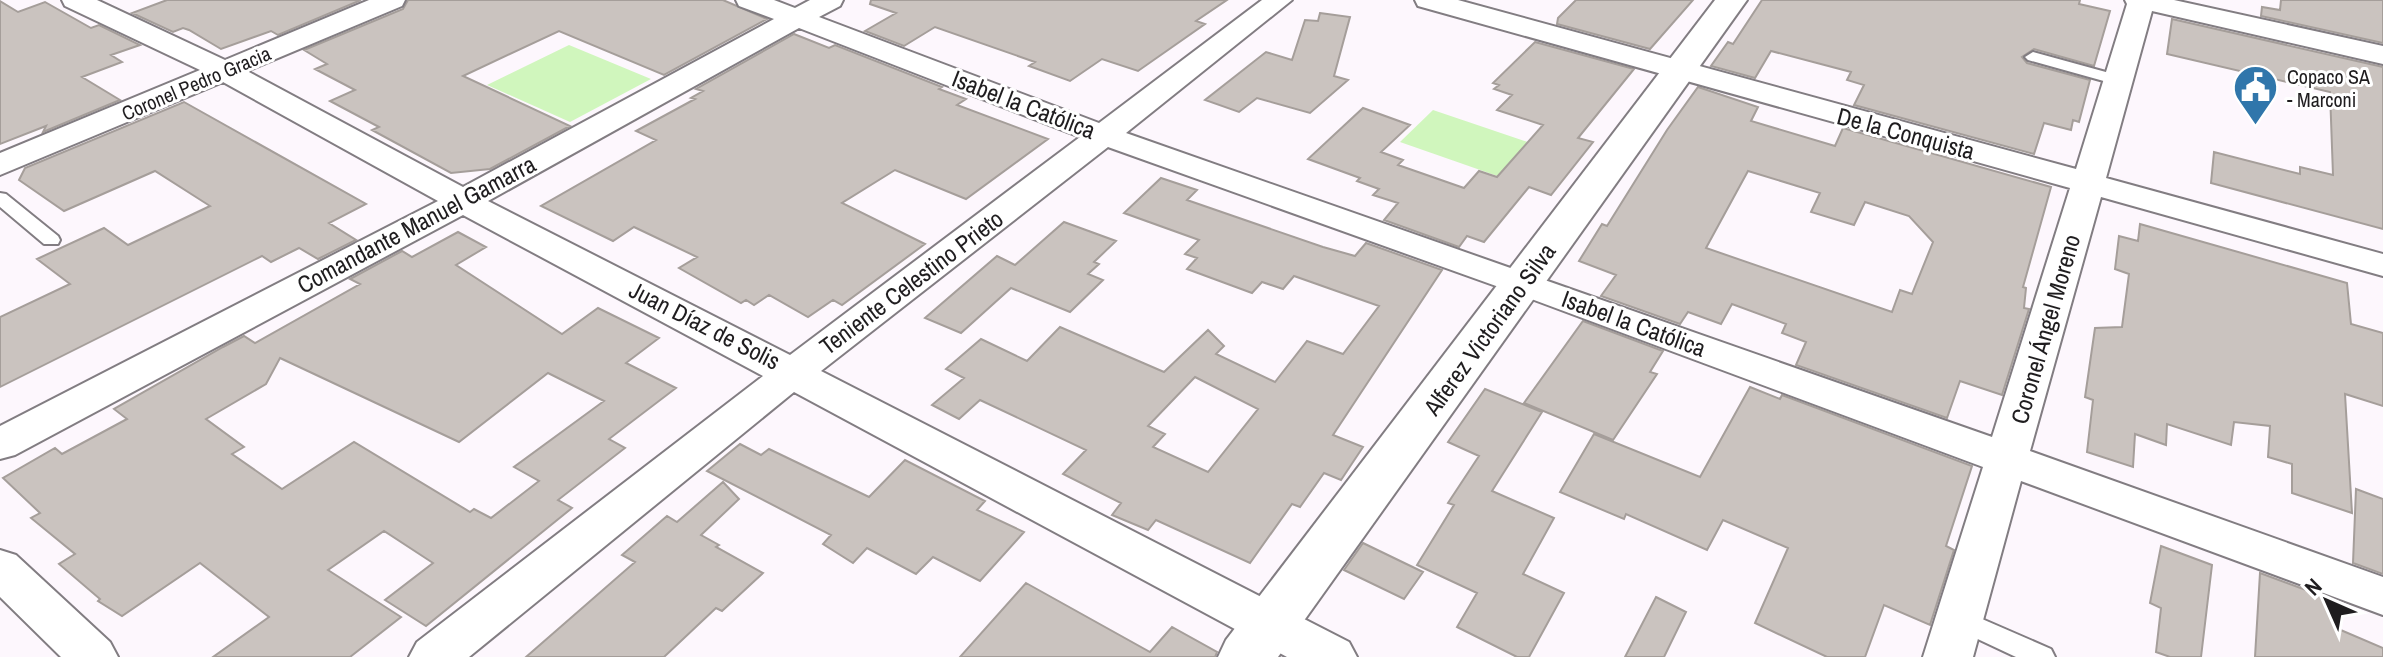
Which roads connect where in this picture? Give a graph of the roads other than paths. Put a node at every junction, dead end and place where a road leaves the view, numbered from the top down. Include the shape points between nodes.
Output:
1 (75, 0) edge
2 (392, 0) edge
3 (749, 0) edge
4 (830, 0) edge
5 (1279, 0) edge
6 (1428, 0) edge
7 (1731, 0) edge
8 (2140, 0) edge
9 (796, 18) junction
10 (2383, 55) edge
11 (2033, 57) dead end
12 (1679, 70) junction
13 (225, 71) junction
14 (2118, 80) junction
15 (1103, 135) junction
16 (0, 165) edge
17 (2088, 183) junction
18 (0, 198) edge
19 (463, 201) junction
20 (51, 240) dead end
21 (2383, 265) edge
22 (1523, 283) junction
23 (794, 372) junction
24 (0, 444) edge
25 (2007, 459) junction
26 (0, 568) edge
27 (2383, 596) edge
28 (1959, 619) junction
29 (1258, 641) edge
30 (93, 657) edge
31 (434, 657) edge
32 (1332, 657) edge
33 (1948, 657) edge
34 (2042, 657) edge

1 - 13 street, Juan Díaz de Solis
2 - 13 street, Coronel Pedro Gracia
3 - 9 street, Isabel la Católica
4 - 9 street, Comandante Manuel Gamarra
5 - 15 street, Teniente Celestino Prieto
6 - 12 street, De la Conquista
7 - 12 street, Alferez Victoriano Silva
8 - 10 street
8 - 14 street, Coronel Ángel Moreno
9 - 15 street, Isabel la Católica
9 - 19 street, Comandante Manuel Gamarra
11 - 14 lane
12 - 17 street, De la Conquista
12 - 22 street, Alferez Victoriano Silva
13 - 16 street, Coronel Pedro Gracia
13 - 19 street, Juan Díaz de Solis
14 - 17 street, Coronel Ángel Moreno
15 - 22 street, Isabel la Católica
15 - 23 street, Teniente Celestino Prieto
17 - 21 street, De la Conquista
17 - 25 street, Coronel Ángel Moreno
18 - 20 lane
19 - 23 street, Juan Díaz de Solis
19 - 24 street, Comandante Manuel Gamarra
22 - 25 street, Isabel la Católica
22 - 29 street, Alferez Victoriano Silva
23 - 29 street, Juan Díaz de Solis
23 - 31 street, Teniente Celestino Prieto
25 - 27 street, Isabel la Católica
25 - 28 street, Coronel Ángel Moreno
26 - 30 street
28 - 33 street, Coronel Ángel Moreno
28 - 34 lane
29 - 32 street, Juan Díaz de Solis

